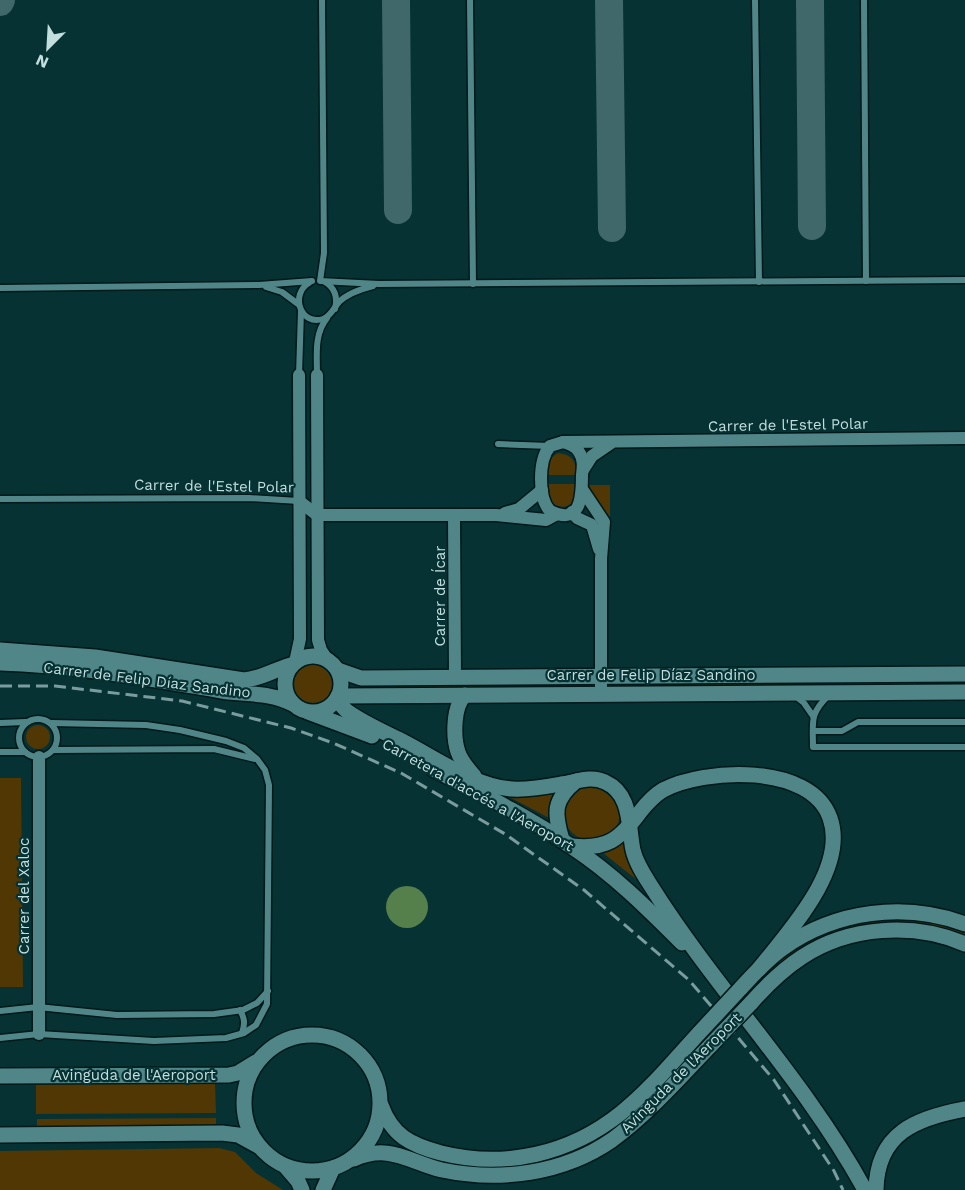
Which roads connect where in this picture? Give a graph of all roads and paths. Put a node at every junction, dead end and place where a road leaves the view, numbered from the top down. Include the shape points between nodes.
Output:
1 (322, 0) edge
2 (470, 0) edge
3 (755, 0) edge
4 (864, 0) edge
5 (965, 280) edge
6 (312, 281) junction
7 (320, 281) junction
8 (866, 281) junction
9 (759, 282) junction
10 (379, 284) junction
11 (473, 284) junction
12 (260, 285) junction
13 (0, 288) edge
14 (300, 307) junction
15 (335, 309) junction
16 (329, 315) junction
17 (299, 375) joint
18 (317, 375) joint
19 (965, 438) edge
20 (563, 442) junction
21 (612, 442) junction
22 (498, 444) dead end
23 (550, 447) junction
24 (582, 470) junction
25 (582, 489) junction
26 (542, 490) junction
27 (0, 499) edge
28 (299, 501) junction
29 (572, 512) junction
30 (557, 514) junction
31 (317, 515) junction
32 (454, 515) junction
33 (496, 515) junction
34 (601, 559) junction
35 (0, 650) edge
36 (327, 659) junction
37 (0, 663) edge
38 (293, 663) junction
39 (338, 670) junction
40 (965, 674) edge
41 (600, 675) junction
42 (455, 677) junction
43 (965, 692) edge
44 (792, 693) junction
45 (832, 693) junction
46 (601, 694) junction
47 (465, 695) junction
48 (338, 697) junction
49 (293, 704) junction
50 (308, 711) junction
51 (813, 716) junction
52 (26, 722) junction
53 (965, 722) edge
54 (0, 723) edge
55 (52, 723) junction
56 (813, 730) junction
57 (965, 747) edge
58 (53, 750) junction
59 (0, 752) edge
60 (25, 752) junction
61 (39, 757) junction
62 (258, 759) junction
63 (476, 779) junction
64 (576, 781) junction
65 (630, 825) junction
66 (567, 843) junction
67 (965, 924) edge
68 (965, 944) edge
69 (759, 969) junction
70 (713, 975) junction
71 (268, 991) junction
72 (38, 1007) junction
73 (240, 1010) junction
74 (0, 1011) edge
75 (39, 1034) junction
76 (242, 1034) junction
77 (0, 1038) edge
78 (262, 1056) junction
79 (0, 1076) edge
80 (380, 1103) junction
81 (965, 1109) edge
82 (0, 1135) edge
83 (259, 1147) junction
84 (340, 1166) junction
85 (286, 1167) junction
86 (302, 1190) edge
87 (323, 1190) edge
88 (865, 1190) edge
89 (876, 1190) edge

1 - 7 lane via 324,253
2 - 11 lane
3 - 9 lane
4 - 8 lane
5 - 8 lane
6 - 7 lane
6 - 12 lane
6 - 14 lane via 299,293
7 - 10 lane
7 - 15 lane via 334,291
8 - 9 lane
9 - 11 lane
10 - 11 lane
10 - 15 lane via 360,289 340,301
12 - 13 lane
12 - 14 lane via 282,292
14 - 16 lane via 311,318
14 - 17 lane
15 - 16 lane
16 - 18 lane via 318,339
17 - 28 street
18 - 31 street
19 - 21 street, Carrer de l'Estel Polar
20 - 21 street, Carrer de l'Estel Polar
20 - 23 street
20 - 24 street via 579,451
21 - 24 street via 592,456
22 - 23 lane
23 - 26 street via 542,459
24 - 25 street
25 - 29 street via 582,500
25 - 34 street via 604,522
26 - 30 street via 545,505
26 - 33 street via 519,509
27 - 28 lane, Carrer de l'Estel Polar
28 - 31 street, Carrer de l'Estel Polar
28 - 38 street via 300,639
29 - 30 street
29 - 34 street via 592,525
30 - 33 street via 546,520
31 - 32 street
31 - 36 street via 318,640
32 - 33 street
32 - 42 street, Carrer de Ícar
34 - 41 street
35 - 38 street, Carrer de Felip Díaz Sandino via 94,657 244,680
36 - 38 street via 310,655
36 - 39 street
37 - 49 street, Carrer de Felip Díaz Sandino via 265,694
38 - 49 street via 285,686
39 - 42 street, Carrer de Felip Díaz Sandino via 360,678
39 - 48 street
40 - 41 street, Carrer de Felip Díaz Sandino
41 - 42 street, Carrer de Felip Díaz Sandino
41 - 46 street
43 - 45 street, Carrer de Felip Díaz Sandino
44 - 45 street, Carrer de Felip Díaz Sandino
44 - 46 street, Carrer de Felip Díaz Sandino
44 - 51 lane
45 - 51 lane
46 - 47 street, Carrer de Felip Díaz Sandino
47 - 48 street, Carrer de Felip Díaz Sandino
47 - 63 street via 459,704 456,739 462,760
48 - 50 street via 326,709
48 - 63 street, Carretera d'accés a l'Aeroport via 341,706 361,720
49 - 50 street
50 - 66 street, Carretera d'accés a l'Aeroport via 376,738
51 - 56 lane
52 - 54 lane
52 - 55 lane via 42,718
52 - 60 lane via 19,734
53 - 56 lane via 858,722 842,731
55 - 58 lane via 58,734
55 - 62 lane via 146,725 180,730 226,741
56 - 57 lane via 813,747
58 - 61 lane
58 - 62 lane via 214,749
59 - 60 lane
60 - 61 lane
61 - 72 street, Carrer del Xaloc
62 - 71 lane via 269,784
63 - 64 street, Carretera d'accés a l'Aeroport via 512,789
64 - 65 street, Carretera d'accés a l'Aeroport via 596,779 616,789 625,802
64 - 66 street via 558,803 556,818
65 - 66 street via 605,846 592,848
65 - 69 street via 655,795 703,778 771,778 794,783 818,797 829,814 834,833 826,874
65 - 70 street, Carretera d'accés a l'Aeroport via 635,855 645,876
66 - 70 street, Carretera d'accés a l'Aeroport via 636,897
67 - 69 street, Avinguda de l'Aeroport via 902,911 849,918 792,942
68 - 84 street, Avinguda de l'Aeroport, bridge via 929,933 882,930 846,937 804,955 778,976 645,1113 595,1150 562,1164 498,1176 440,1169 390,1153 368,1154
69 - 80 street, Avinguda de l'Aeroport, bridge via 636,1100 605,1125 571,1144 531,1156 496,1160 461,1157 420,1146 397,1132
70 - 88 street, Carretera d'accés a l'Aeroport via 824,1121
71 - 73 lane via 257,1003
71 - 76 lane via 256,1025
72 - 73 lane via 117,1015
72 - 74 lane
72 - 75 street, Carrer del Xaloc
73 - 76 lane via 245,1026
75 - 76 lane via 154,1041
75 - 77 lane
78 - 79 street, Avinguda de l'Aeroport via 247,1069 229,1075
78 - 80 street via 293,1038 317,1035 340,1041 366,1062 376,1079
78 - 83 street via 250,1074 244,1095 248,1128
80 - 84 street via 370,1140
81 - 89 street via 922,1119 903,1129 882,1156
82 - 83 street via 222,1134 238,1135
83 - 85 street
84 - 85 street via 310,1172
84 - 87 street
85 - 86 street

